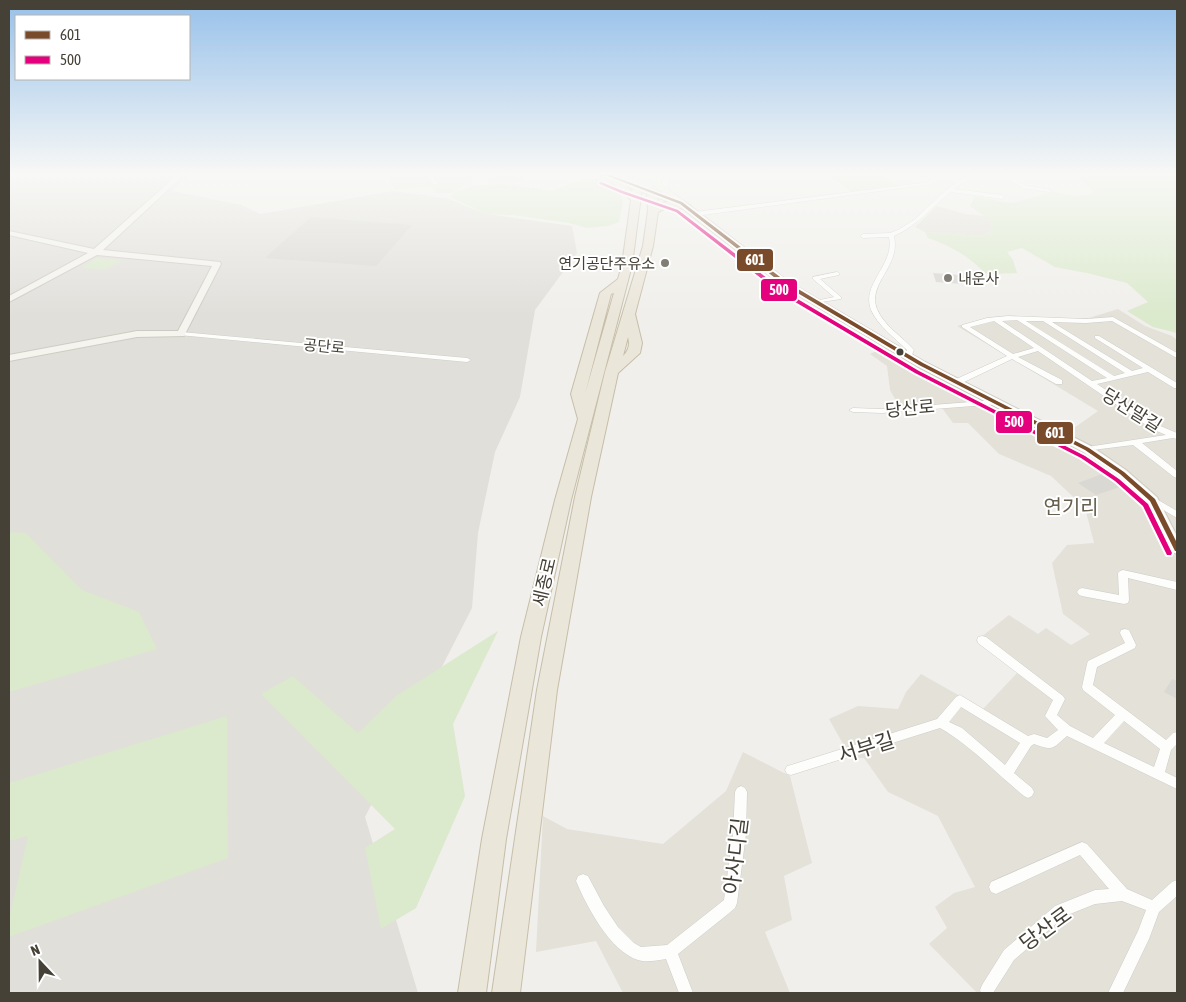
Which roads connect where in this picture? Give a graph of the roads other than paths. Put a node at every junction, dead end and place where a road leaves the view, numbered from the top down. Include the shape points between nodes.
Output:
1 (129, 222) edge
2 (636, 222) edge
3 (651, 222) edge
4 (705, 222) edge
5 (914, 222) edge
6 (9, 233) edge
7 (891, 235) junction
8 (863, 236) dead end
9 (96, 252) junction
10 (837, 274) dead end
11 (628, 287) junction
12 (9, 299) edge
13 (817, 302) junction
14 (1018, 318) junction
15 (995, 319) junction
16 (1042, 319) junction
17 (1113, 320) joint
18 (181, 334) junction
19 (1097, 337) dead end
20 (1039, 349) junction
21 (909, 356) junction
22 (1012, 356) junction
23 (1177, 356) edge
24 (9, 358) edge
25 (467, 360) dead end
26 (1150, 369) junction
27 (1131, 374) junction
28 (1113, 378) junction
29 (956, 382) junction
30 (1059, 382) dead end
31 (1090, 384) junction
32 (1177, 386) edge
33 (996, 402) junction
34 (853, 410) dead end
35 (1176, 436) edge
36 (1136, 442) junction
37 (1087, 449) junction
38 (1177, 474) edge
39 (1153, 500) junction
40 (1177, 515) edge
41 (1177, 549) edge
42 (1177, 586) edge
43 (1082, 592) dead end
44 (1126, 633) dead end
45 (982, 640) dead end
46 (1122, 714) junction
47 (941, 722) junction
48 (1066, 730) junction
49 (1177, 737) edge
50 (1027, 742) junction
51 (1095, 744) junction
52 (1166, 747) junction
53 (791, 770) dead end
54 (1006, 774) junction
55 (1158, 775) junction
56 (1177, 784) edge
57 (741, 792) dead end
58 (1028, 792) dead end
59 (583, 882) dead end
60 (996, 887) dead end
61 (1177, 887) edge
62 (1122, 894) junction
63 (1154, 907) junction
64 (670, 952) junction
65 (987, 990) dead end
66 (472, 993) edge
67 (506, 993) edge
68 (686, 993) edge
69 (1115, 993) edge

1 - 9 street
2 - 11 highway, 세종로 via 630,247
3 - 11 highway, 세종로 via 648,246
4 - 13 street, 당산로 via 764,269
5 - 7 street
6 - 9 street
7 - 8 street
7 - 21 street via 894,250 876,287 873,307 911,350
9 - 12 street
9 - 18 street via 217,264
10 - 13 street via 815,278 839,298
11 - 66 highway, 세종로 via 585,419 531,637 494,839
11 - 67 highway, 세종로 via 629,315 612,372 583,497 547,690
13 - 21 street, 당산로
14 - 15 street
14 - 16 street
14 - 28 street
15 - 20 street
15 - 22 street via 964,326
16 - 17 street
16 - 27 street
17 - 23 street
18 - 24 street, 공단로 via 137,334
18 - 25 street, 공단로
19 - 26 street
20 - 22 street, 당산로
20 - 31 street
21 - 29 street, 당산로
22 - 29 street, 당산로
22 - 30 street
26 - 27 street
26 - 32 street
27 - 28 street
28 - 31 street
29 - 33 street, 당산로
31 - 35 street, 당산말길 via 1155,427
33 - 34 street, 당산로 via 882,411
33 - 37 street, 당산로
35 - 36 street, 당산말길
36 - 37 street, 당산말길
36 - 38 street, 당산말길
37 - 39 street, 당산로
39 - 40 street
39 - 41 street, 당산로
42 - 43 street via 1123,572 1124,600
44 - 46 street via 1131,645 1092,664 1087,688
45 - 48 street via 1060,700 1050,716
46 - 51 street
46 - 52 street
47 - 50 street via 960,700
47 - 53 street, 서부길
47 - 54 street via 958,732
48 - 50 street via 1049,744 1034,740
48 - 51 street
49 - 52 street
50 - 54 street
51 - 55 street
52 - 55 street
54 - 58 street
55 - 56 street
57 - 64 street, 아사디길 via 738,856 730,903
59 - 64 street via 609,927 624,943 639,953
60 - 62 street, 당산로 via 1082,848
61 - 63 street
62 - 63 street, 당산로
62 - 65 street, 당산로 via 1095,897 1060,911 1009,955
63 - 69 street
64 - 68 street

